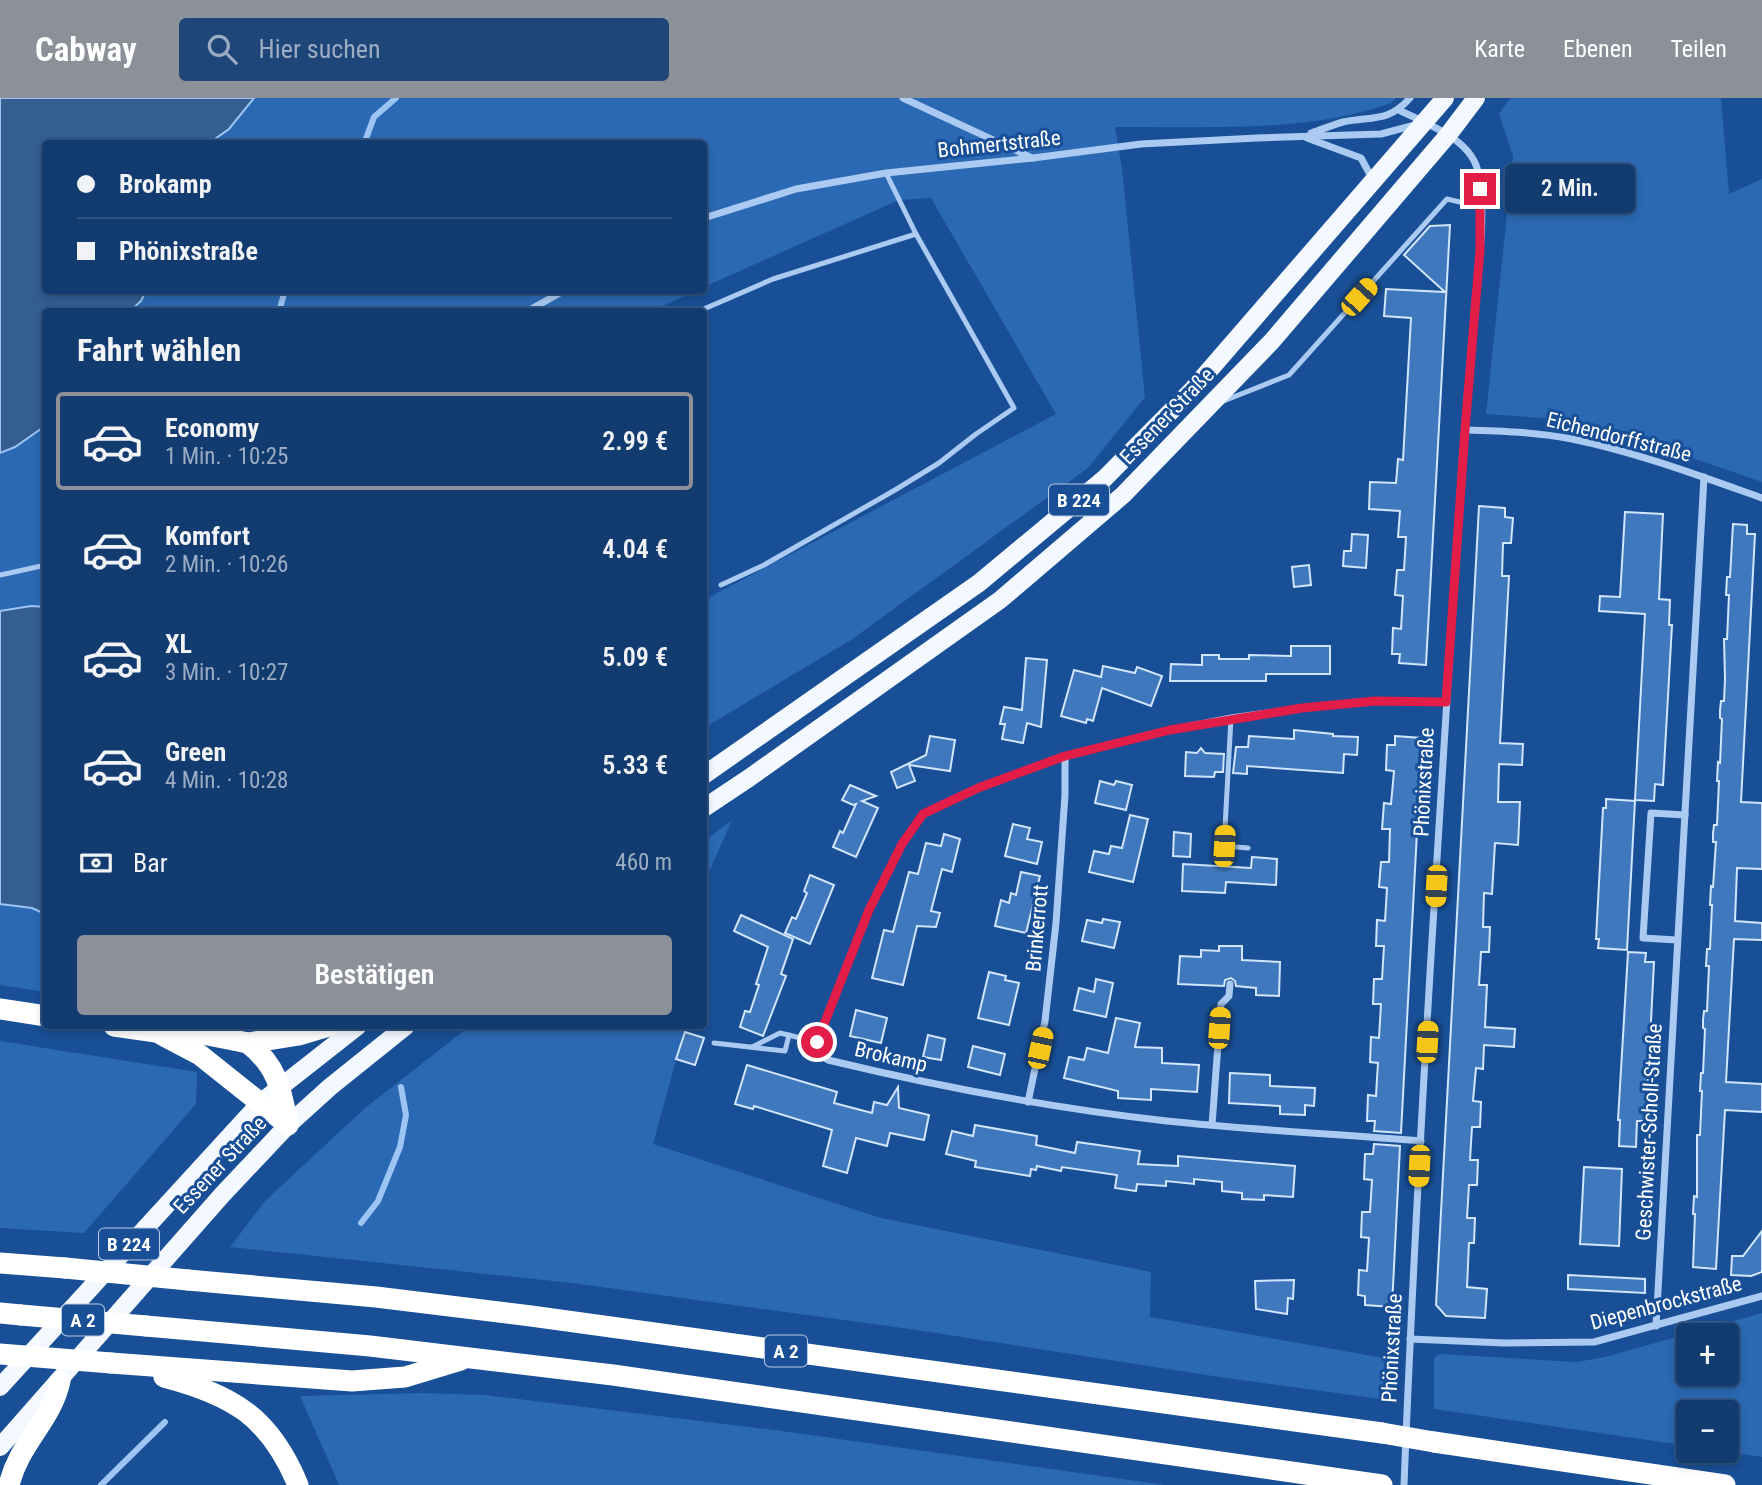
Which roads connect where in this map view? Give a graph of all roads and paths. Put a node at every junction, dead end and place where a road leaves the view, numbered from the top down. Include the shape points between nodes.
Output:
1 (903, 98) edge
2 (1410, 98) edge
3 (1445, 98) edge
4 (1476, 98) edge
5 (1399, 110) junction
6 (1424, 123) junction
7 (1448, 135) junction
8 (1303, 136) junction
9 (1032, 158) junction
10 (886, 173) junction
11 (1374, 181) junction
12 (1481, 207) junction
13 (707, 217) edge
14 (916, 234) junction
15 (558, 294) edge
16 (533, 308) edge
17 (706, 308) edge
18 (1205, 408) junction
19 (1465, 430) junction
20 (1704, 477) junction
21 (1762, 498) edge
22 (42, 566) edge
23 (0, 575) edge
24 (721, 585) dead end
25 (1446, 702) junction
26 (1231, 718) junction
27 (1065, 756) junction
28 (707, 773) edge
29 (707, 806) edge
30 (1685, 815) junction
31 (1248, 848) dead end
32 (1677, 940) junction
33 (1230, 984) dead end
34 (0, 1009) edge
35 (42, 1015) edge
36 (139, 1029) edge
37 (319, 1029) edge
38 (354, 1029) edge
39 (402, 1029) edge
40 (156, 1031) junction
41 (789, 1035) junction
42 (817, 1042) junction
43 (248, 1043) junction
44 (714, 1043) dead end
45 (749, 1048) junction
46 (280, 1086) junction
47 (1028, 1102) junction
48 (260, 1104) junction
49 (288, 1125) junction
50 (1212, 1125) junction
51 (1421, 1141) junction
52 (0, 1263) edge
53 (1762, 1296) edge
54 (10, 1314) edge
55 (1656, 1326) junction
56 (1410, 1339) junction
57 (0, 1354) edge
58 (470, 1358) junction
59 (111, 1363) junction
60 (60, 1381) junction
61 (0, 1387) edge
62 (0, 1447) edge
63 (9, 1485) edge
64 (298, 1485) edge
65 (1380, 1485) edge
66 (1404, 1485) edge
67 (1725, 1485) edge

1 - 9 street
2 - 5 street
3 - 6 main road, Essener Straße / B 224
4 - 7 main road, Essener Straße / B 224
5 - 6 street, Phönixstraße
5 - 8 street, Bohmertstraße
6 - 7 street, Phönixstraße
6 - 8 street, Bohmertstraße via 1381,134
6 - 11 main road, Essener Straße / B 224
7 - 12 street, Phönixstraße via 1475,162
7 - 18 main road, Essener Straße / B 224 via 1272,341
8 - 9 street, Bohmertstraße via 1141,144
8 - 11 street, Bohmertstraße via 1361,158
9 - 10 street, Bohmertstraße
10 - 13 street, Bohmertstraße via 796,189
10 - 14 lane
11 - 28 main road, Essener Straße / B 224 via 1192,389 1104,479 979,583
12 - 18 lane via 1447,199 1289,375
12 - 19 street, Phönixstraße
14 - 17 lane via 773,279
14 - 24 lane via 1014,408 895,490
15 - 16 street
18 - 29 main road, Essener Straße / B 224 via 1123,495 1000,600
19 - 20 street, Eichendorffstraße via 1571,439
19 - 25 street, Phönixstraße
20 - 21 street, Eichendorffstraße
20 - 30 street, Geschwister-Scholl-Straße
22 - 23 lane
25 - 26 street via 1375,701
25 - 51 street, Phönixstraße
26 - 27 street
26 - 31 lane via 1224,846
27 - 42 street via 923,814 902,844 869,910
27 - 47 street, Brinkerrott via 1056,923 1045,1021
30 - 32 street, Geschwister-Scholl-Straße
30 - 32 street via 1651,813 1643,938
32 - 55 street, Geschwister-Scholl-Straße
33 - 50 street via 1229,996 1221,1004
34 - 35 highway
36 - 40 highway
37 - 43 highway
38 - 46 main road, Essener Straße / B 224
39 - 49 main road, Essener Straße / B 224
40 - 43 highway
40 - 48 highway via 200,1055
41 - 42 lane
41 - 45 lane via 780,1033
41 - 45 lane via 785,1051
42 - 47 street, Brokamp via 821,1056 828,1060
43 - 46 highway via 263,1055
44 - 45 lane
46 - 48 main road, Essener Straße / B 224
46 - 49 highway
47 - 50 street, Brokamp
48 - 49 highway
48 - 61 main road, Essener Straße / B 224
49 - 60 main road, Essener Straße / B 224
50 - 51 street, Brokamp
51 - 56 street, Phönixstraße
52 - 67 highway, A 2, bridge via 376,1297 531,1316
53 - 55 street, Diepenbrockstraße
54 - 58 highway, A 2, bridge
55 - 56 street, Diepenbrockstraße via 1594,1342
56 - 66 street, Phönixstraße
57 - 59 highway, bridge
58 - 59 highway via 405,1377 352,1381
58 - 65 highway, A 2 via 641,1378
59 - 64 highway via 191,1384 236,1404 260,1422 278,1444
60 - 62 main road, Essener Straße / B 224
60 - 63 highway via 54,1404 19,1455

